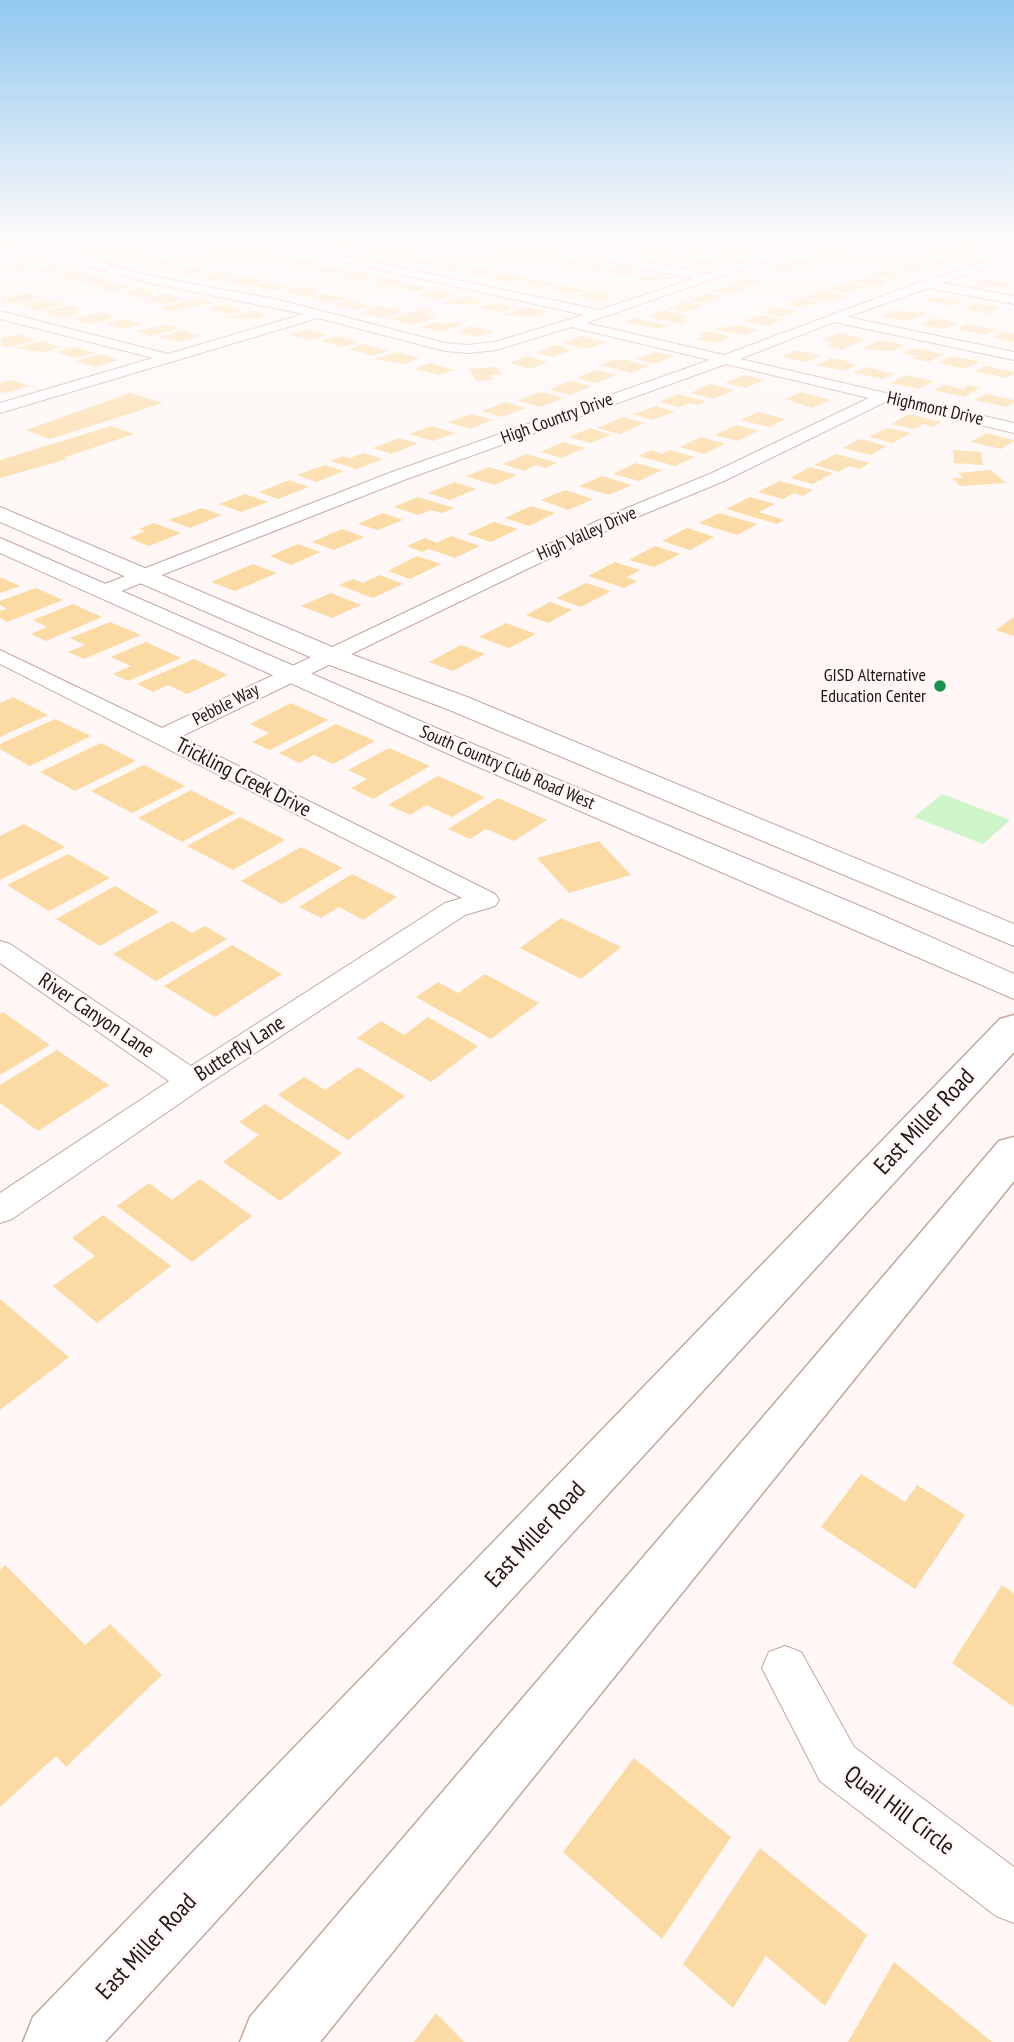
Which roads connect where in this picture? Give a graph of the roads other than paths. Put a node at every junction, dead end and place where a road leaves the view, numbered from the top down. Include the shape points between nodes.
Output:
1 (84, 336) edge
2 (243, 336) edge
3 (402, 336) edge
4 (526, 336) edge
5 (628, 336) edge
6 (789, 336) edge
7 (920, 336) edge
8 (1014, 356) edge
9 (169, 358) junction
10 (726, 359) junction
11 (883, 397) junction
12 (0, 408) edge
13 (1014, 428) edge
14 (0, 514) edge
15 (0, 545) edge
16 (144, 575) junction
17 (104, 591) junction
18 (328, 655) junction
19 (0, 656) edge
20 (291, 673) junction
21 (162, 737) junction
22 (486, 900) joint
23 (1014, 936) edge
24 (0, 950) edge
25 (1014, 988) edge
26 (1014, 1028) edge
27 (191, 1081) junction
28 (1014, 1152) edge
29 (0, 1210) edge
30 (785, 1668) dead end
31 (1014, 1898) edge
32 (65, 2040) edge
33 (275, 2042) edge

1 - 9 street
2 - 9 street
3 - 4 street via 445,347 487,348
5 - 10 street, Highmont Drive
6 - 10 street, High Country Drive
7 - 8 street
9 - 12 street
10 - 11 street, Highmont Drive
10 - 16 street, High Country Drive via 398,476
11 - 13 street, Highmont Drive
11 - 18 street, High Valley Drive
14 - 16 street, South Country Club Road West
15 - 17 street, South Country Club Road West
16 - 17 street, High Country Drive
16 - 18 street, South Country Club Road West
17 - 20 street, South Country Club Road West
18 - 20 street, High Valley Drive
18 - 23 street, South Country Club Road West via 457,704
19 - 21 street, Trickling Creek Drive
20 - 21 street, Pebble Way
20 - 25 street, South Country Club Road West
21 - 22 street, Trickling Creek Drive
22 - 27 street, Butterfly Lane via 456,909
24 - 27 street, River Canyon Lane
26 - 32 main road, East Miller Road
27 - 29 street, Butterfly Lane
28 - 33 main road
30 - 31 street, Quail Hill Circle via 837,1763

